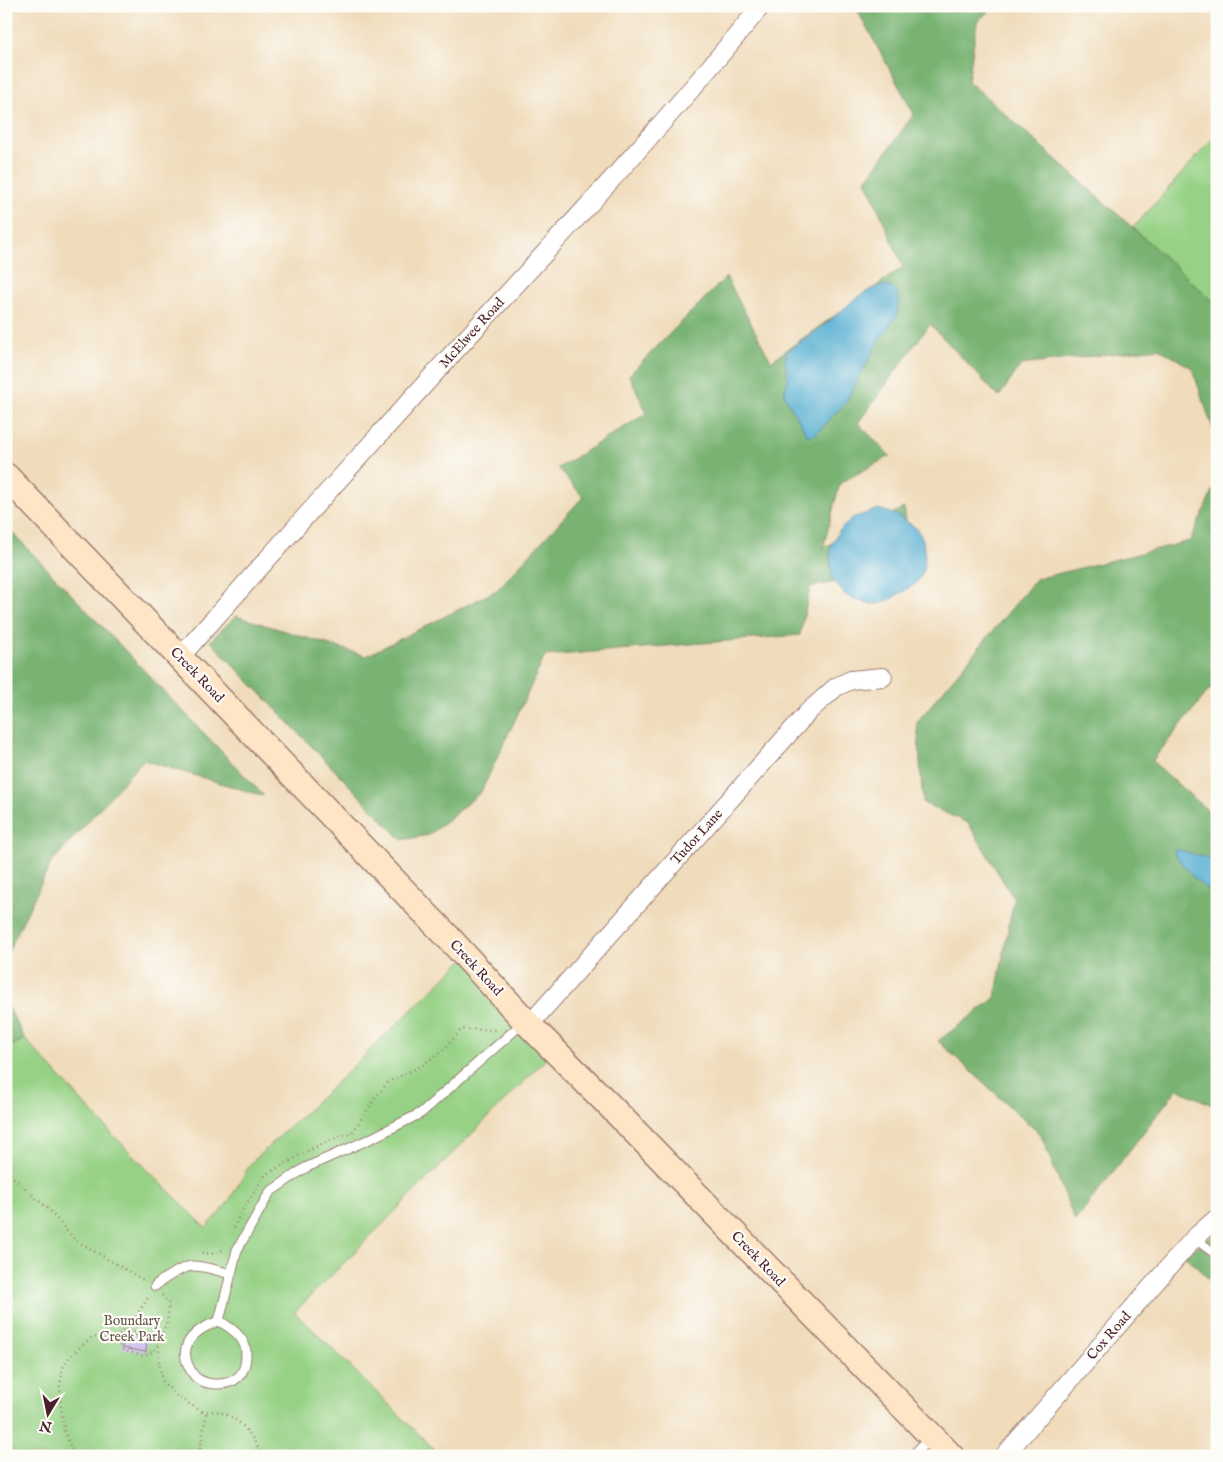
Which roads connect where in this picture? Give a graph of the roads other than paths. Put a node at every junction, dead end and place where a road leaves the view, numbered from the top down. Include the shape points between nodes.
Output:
1 (761, 6) edge
2 (6, 476) edge
3 (180, 657) junction
4 (883, 677) dead end
5 (527, 1023) junction
6 (1217, 1218) edge
7 (1194, 1238) junction
8 (1217, 1255) edge
9 (231, 1274) junction
10 (155, 1286) road end
11 (219, 1321) junction
12 (932, 1436) junction
13 (912, 1456) edge
14 (951, 1456) edge
15 (1004, 1456) edge

1 - 3 street, McElwee Road via 596,197 359,455
2 - 3 main road, Creek Road
3 - 5 main road, Creek Road
4 - 5 street, Tudor Lane via 851,680 836,687 810,711
5 - 9 lane via 421,1113 305,1168 270,1192 237,1250
5 - 12 main road, Creek Road
6 - 7 street, Cox Road
7 - 8 lane
7 - 15 street, Cox Road
9 - 10 lane via 191,1266
9 - 11 lane
11 - 11 lane via 191,1337 184,1359 198,1380 225,1384 238,1377 246,1363 246,1350 234,1329
12 - 13 lane
12 - 14 main road, Creek Road

